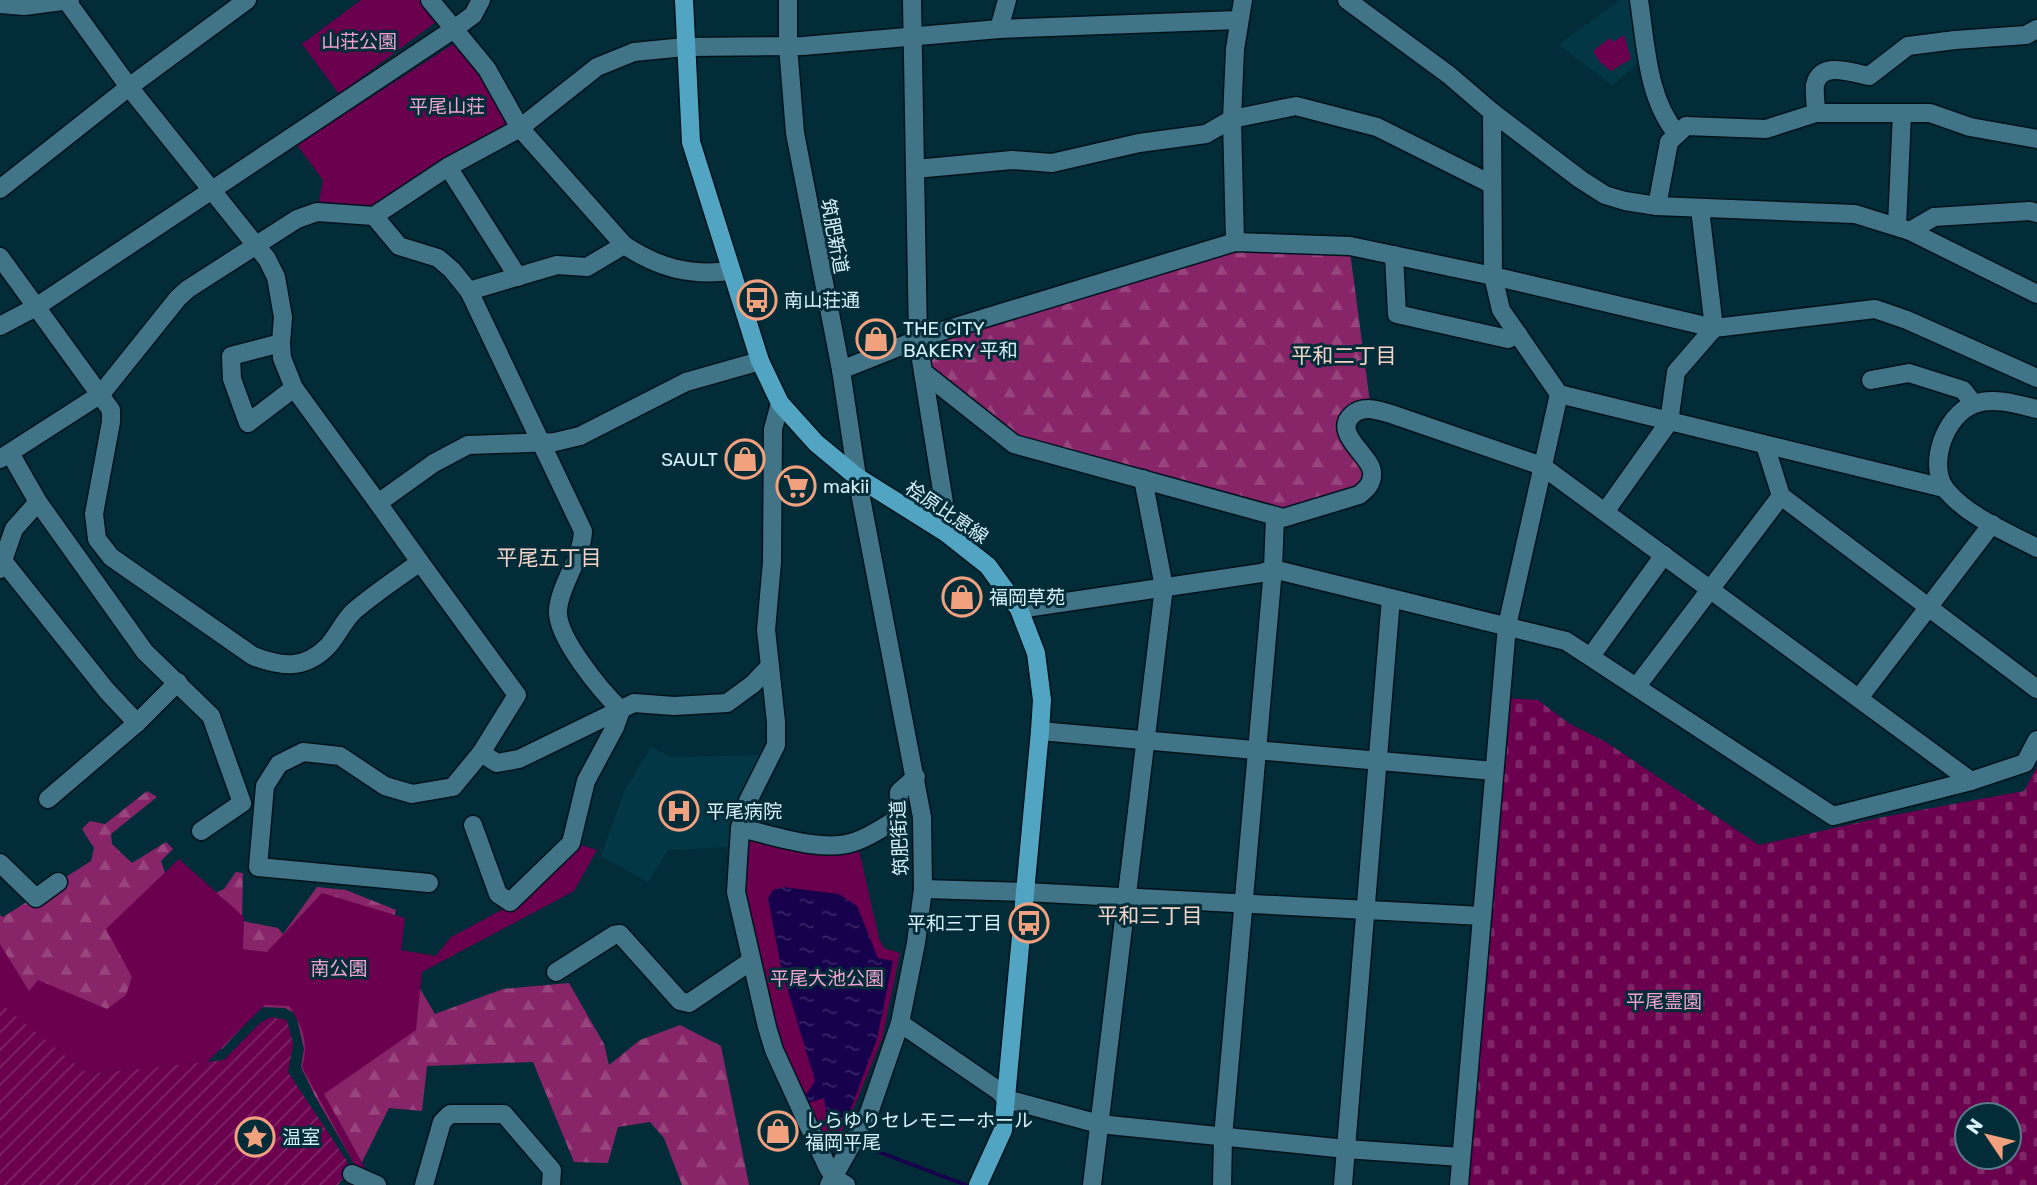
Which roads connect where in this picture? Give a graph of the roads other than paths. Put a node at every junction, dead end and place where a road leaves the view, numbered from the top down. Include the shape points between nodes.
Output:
1 (247, 0) edge
2 (430, 0) edge
3 (481, 0) edge
4 (684, 0) edge
5 (788, 0) edge
6 (912, 0) edge
7 (1006, 0) edge
8 (1243, 0) edge
9 (1348, 0) edge
10 (1639, 0) edge
11 (68, 1) edge
12 (0, 4) edge
13 (1238, 20) junction
14 (454, 29) junction
15 (999, 29) junction
16 (2037, 29) edge
17 (913, 36) junction
18 (788, 46) junction
19 (685, 47) junction
20 (129, 87) junction
21 (1492, 112) junction
22 (1816, 113) junction
23 (1902, 113) junction
24 (1233, 119) junction
25 (520, 128) junction
26 (1677, 134) junction
27 (2037, 139) edge
28 (448, 167) junction
29 (915, 169) junction
30 (1491, 184) junction
31 (0, 189) edge
32 (212, 190) junction
33 (1657, 206) junction
34 (1700, 209) junction
35 (2037, 213) edge
36 (374, 216) junction
37 (1904, 228) junction
38 (1235, 242) junction
39 (256, 244) junction
40 (624, 245) junction
41 (1394, 256) junction
42 (0, 257) edge
43 (732, 271) junction
44 (1493, 276) junction
45 (518, 277) junction
46 (469, 291) junction
47 (2037, 294) edge
48 (36, 307) junction
49 (0, 326) edge
50 (1714, 328) junction
51 (1518, 334) junction
52 (918, 340) junction
53 (281, 342) junction
54 (760, 361) junction
55 (841, 370) junction
56 (923, 372) junction
57 (2037, 378) edge
58 (1871, 380) dead end
59 (294, 388) junction
60 (101, 394) junction
61 (1559, 394) junction
62 (780, 403) junction
63 (1974, 404) junction
64 (2037, 409) edge
65 (1669, 422) junction
66 (542, 443) junction
67 (1765, 445) junction
68 (5, 456) edge
69 (1542, 466) junction
70 (857, 477) junction
71 (1143, 480) junction
72 (1944, 488) junction
73 (1781, 496) junction
74 (38, 502) junction
75 (378, 503) junction
76 (1605, 512) junction
77 (1275, 516) junction
78 (1992, 524) junction
79 (945, 532) junction
80 (2037, 548) edge
81 (1664, 555) junction
82 (420, 562) junction
83 (2, 566) edge
84 (1273, 569) junction
85 (1164, 587) junction
86 (1710, 589) junction
87 (1391, 598) junction
88 (1928, 607) junction
89 (1019, 608) junction
90 (1507, 626) junction
91 (1591, 656) junction
92 (770, 666) junction
93 (178, 682) junction
94 (1637, 686) junction
95 (2037, 689) edge
96 (1859, 698) junction
97 (621, 710) junction
98 (137, 723) junction
99 (1040, 731) junction
100 (1147, 740) junction
101 (2037, 740) edge
102 (1256, 750) junction
103 (481, 753) junction
104 (1378, 761) junction
105 (1494, 771) junction
106 (916, 777) junction
107 (1971, 781) junction
108 (48, 799) dead end
109 (473, 825) dead end
110 (740, 828) junction
111 (201, 831) dead end
112 (0, 863) edge
113 (58, 882) dead end
114 (429, 883) dead end
115 (923, 889) junction
116 (1025, 892) junction
117 (1126, 897) junction
118 (1244, 903) junction
119 (1365, 909) junction
120 (1482, 916) junction
121 (751, 961) junction
122 (556, 972) dead end
123 (900, 1023) junction
124 (1006, 1099) junction
125 (1099, 1124) junction
126 (1223, 1137) junction
127 (1346, 1149) junction
128 (1461, 1157) junction
129 (352, 1174) dead end
130 (836, 1183) edge
131 (377, 1185) edge
132 (424, 1185) edge
133 (551, 1185) edge
134 (978, 1185) edge
135 (1092, 1185) edge
136 (1222, 1185) edge
137 (1343, 1185) edge
138 (1459, 1185) edge

1 - 20 street
2 - 14 street
3 - 14 street via 473,15
4 - 19 main road, 桧原比恵線
5 - 18 street, 筑肥新道
6 - 17 street
7 - 15 street
8 - 13 street
9 - 21 street
10 - 26 street via 1650,74 1664,118
11 - 12 street
11 - 20 street
13 - 15 street
13 - 24 street
14 - 25 street via 487,69
14 - 32 street
15 - 17 street
16 - 22 street via 2026,35 1908,46 1868,76 1832,69 1815,83
17 - 18 street
17 - 29 street
18 - 19 street
18 - 55 street, 筑肥新道 via 795,133
19 - 25 street via 634,52 597,67
19 - 43 main road, 桧原比恵線 via 691,142
20 - 31 street
20 - 32 street
21 - 30 street
21 - 33 street via 1605,195
22 - 23 street
22 - 26 street via 1766,129 1686,126
23 - 27 street via 1930,113 1970,127
23 - 37 street
24 - 29 street via 1206,134 1139,143 1052,163 1012,160
24 - 30 street via 1296,106 1377,127
24 - 38 street
25 - 28 street
25 - 40 street
26 - 33 street via 1669,142
28 - 36 street
28 - 45 street
29 - 52 street
30 - 44 street
32 - 39 street
32 - 48 street
33 - 34 street
34 - 37 street via 1854,214
34 - 50 street
35 - 37 street via 1934,217
36 - 39 street via 317,212
36 - 46 street via 399,246 438,258
37 - 47 street
38 - 41 street via 1350,246
38 - 52 street
39 - 53 street via 276,277 283,317
39 - 60 street via 178,298
40 - 43 street via 664,267
40 - 45 street via 587,267 557,265
41 - 44 street
41 - 51 street via 1396,314 1508,339
42 - 48 street
43 - 54 main road, 桧原比恵線
44 - 50 street
44 - 51 street via 1501,310
45 - 46 street
46 - 66 street
48 - 49 street
48 - 60 street
50 - 57 street via 1875,309
50 - 65 street via 1676,372
51 - 61 street
52 - 55 street
52 - 56 street
53 - 59 street
53 - 59 street via 231,356 232,379 248,423
54 - 62 main road, 桧原比恵線
54 - 66 street via 686,382 580,436
55 - 70 street, 筑肥新道
56 - 71 street via 1014,444
56 - 79 street
58 - 63 street via 1909,373 1963,390
59 - 75 street
60 - 68 street
60 - 82 street via 111,410 111,422 94,514 97,539 111,557 253,656 277,665 317,655 352,612
61 - 65 street
61 - 69 street
62 - 70 main road, 桧原比恵線 via 816,443
62 - 92 street via 773,429 772,562 766,630
63 - 64 street via 2004,401
63 - 72 street via 1948,427 1939,450
65 - 67 street
65 - 76 street
66 - 75 street via 468,445
66 - 97 street via 583,531 583,544 558,608 558,622 592,678
67 - 72 street
67 - 73 street
68 - 74 street
69 - 76 street
69 - 77 street via 1394,415 1360,410 1351,415 1346,427 1371,467 1367,489 1283,518
69 - 90 street
70 - 79 main road, 桧原比恵線
70 - 106 street, 筑肥街道
71 - 77 street
71 - 85 street
72 - 78 street
73 - 86 street
73 - 88 street
74 - 83 street via 15,529
74 - 93 street via 145,652
75 - 82 street
76 - 81 street
77 - 84 street
78 - 80 street
78 - 88 street
79 - 89 main road, 桧原比恵線 via 988,566
81 - 86 street
81 - 91 street
82 - 103 street via 517,695
83 - 98 street
84 - 85 street
84 - 87 street
84 - 102 street
85 - 89 street
85 - 100 street
86 - 94 street
86 - 96 street
87 - 90 street
87 - 104 street
88 - 95 street
88 - 96 street
89 - 99 main road, 桧原比恵線 via 1036,653 1042,700
90 - 91 street via 1566,641
90 - 105 street
91 - 94 street
92 - 97 street via 727,703 634,703
92 - 110 street via 776,745
93 - 98 street
93 - 111 street via 211,716 242,803
94 - 107 street via 1833,816
96 - 107 street
97 - 103 street via 519,759 497,763
97 - 109 street via 586,781 571,843 510,902 498,894
98 - 108 street
99 - 100 street
99 - 116 main road, 桧原比恵線
100 - 102 street
100 - 117 street
101 - 107 street via 2025,763
102 - 104 street
102 - 118 street
103 - 114 street via 453,787 412,794 385,786 340,757 303,751 279,764 265,786 258,867
104 - 105 street
104 - 119 street
105 - 120 street
106 - 110 street via 899,792 898,818 856,842 821,846
106 - 115 street, 筑肥街道
110 - 121 street via 736,892
112 - 113 street via 36,898
115 - 116 street
115 - 123 street, 筑肥街道
116 - 117 street
116 - 124 main road, 桧原比恵線
117 - 118 street
117 - 125 street
118 - 119 street
118 - 126 street
119 - 120 street
119 - 127 street
120 - 128 street
121 - 122 street via 689,1003 680,1001 620,934
121 - 130 street via 774,1050
123 - 124 street
123 - 130 street, 筑肥街道 via 869,1113
124 - 125 street
124 - 134 main road, 桧原比恵線 via 1003,1130
125 - 126 street
125 - 135 street
126 - 127 street
126 - 136 street
127 - 128 street
127 - 137 street
128 - 138 street
129 - 131 street
132 - 133 street via 442,1122 450,1114 505,1114 552,1170

